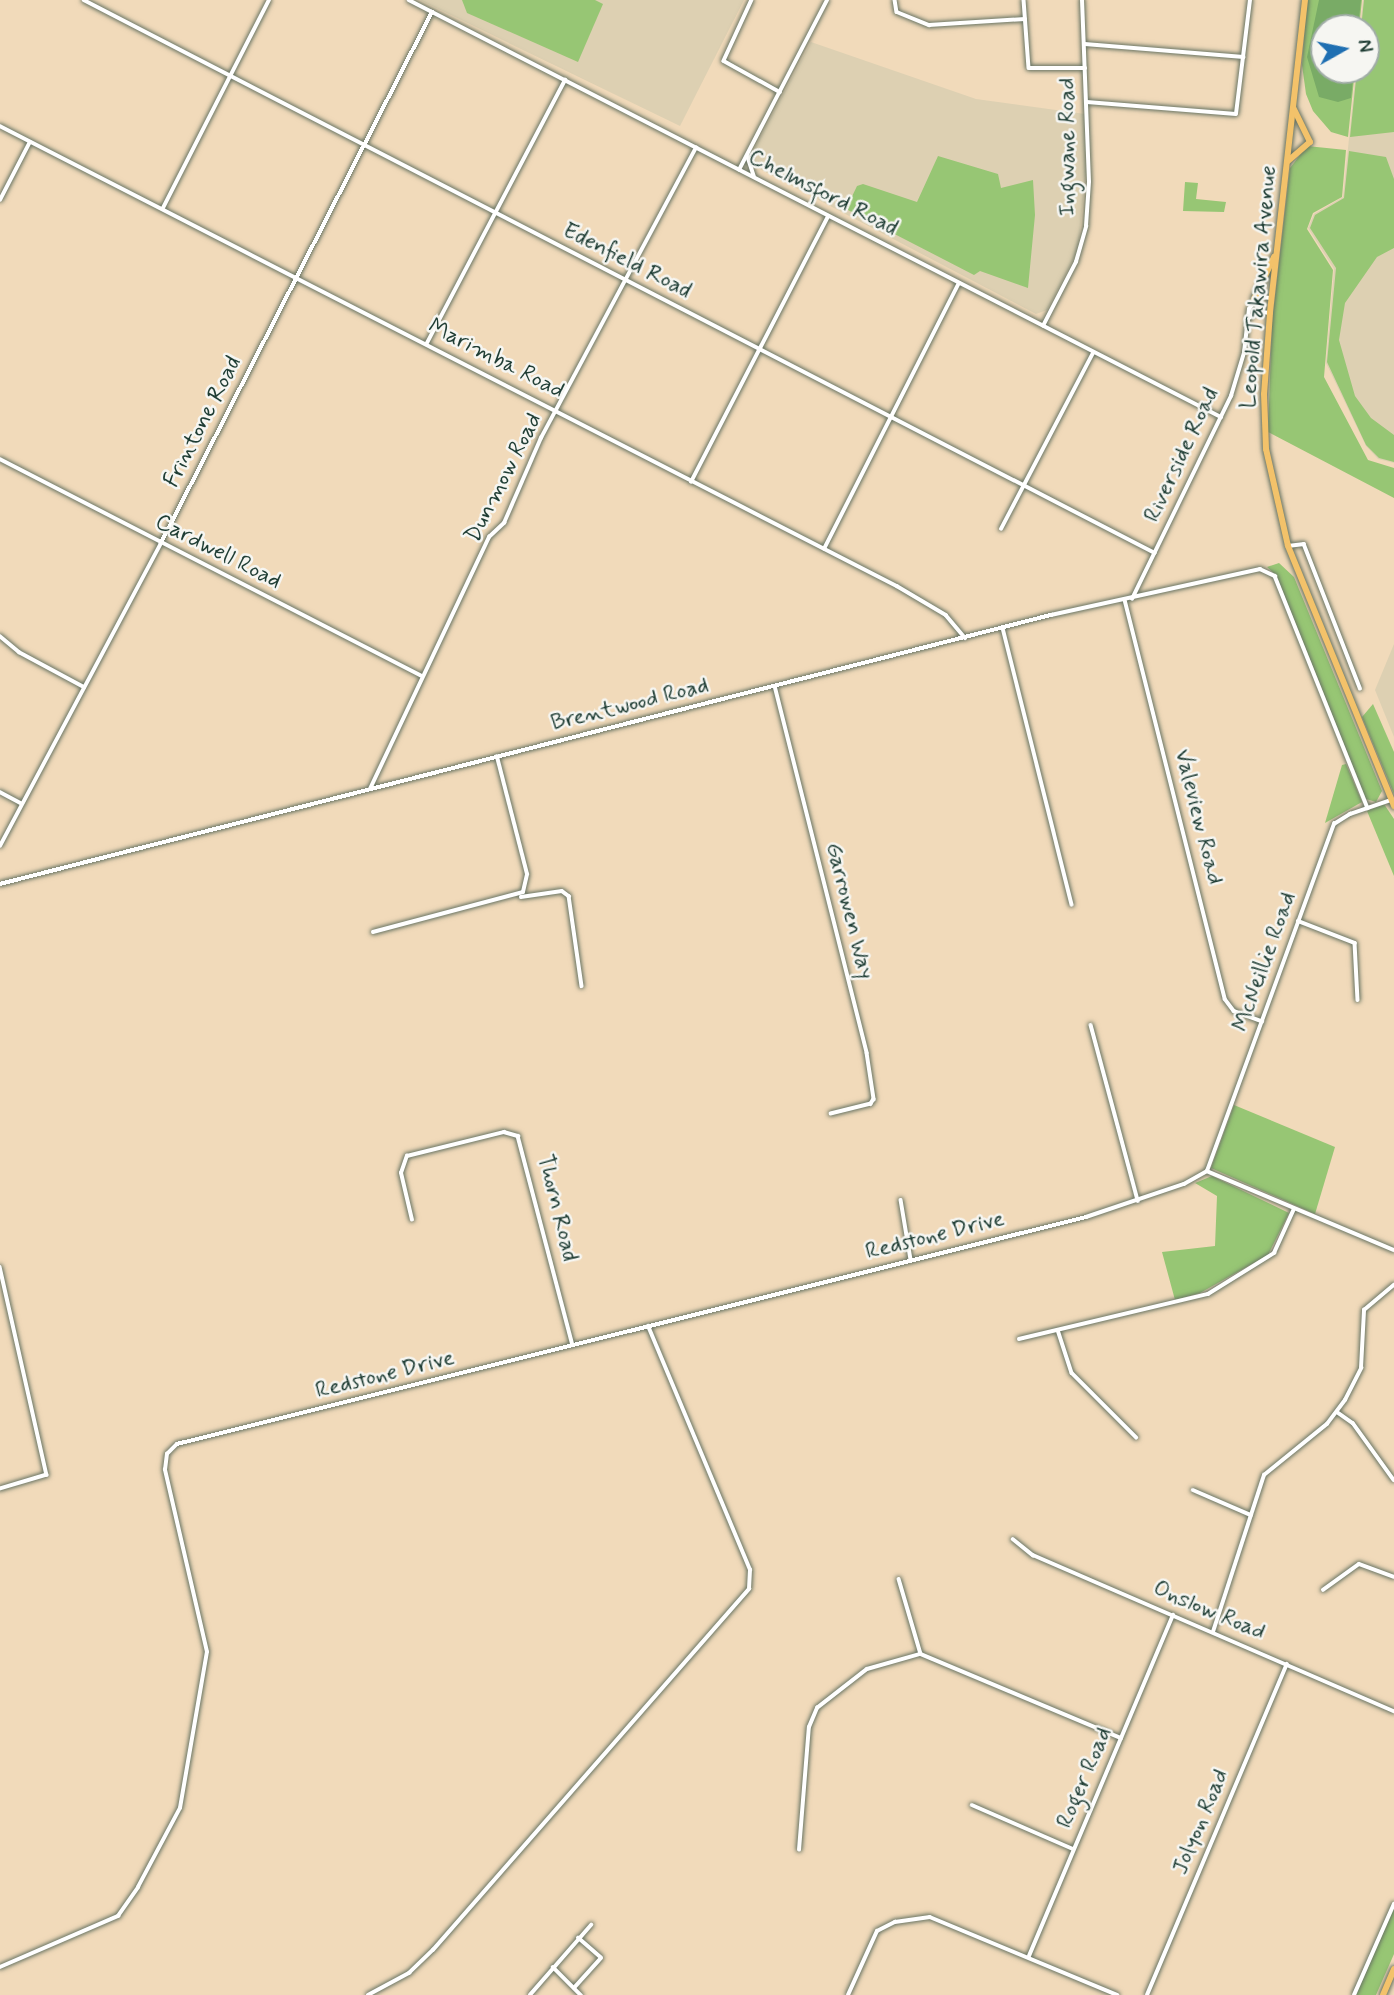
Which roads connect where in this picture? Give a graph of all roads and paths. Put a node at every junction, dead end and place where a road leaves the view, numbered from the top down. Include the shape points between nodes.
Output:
1 (84, 0) edge
2 (270, 0) edge
3 (410, 0) edge
4 (752, 0) edge
5 (827, 0) edge
6 (894, 0) edge
7 (1024, 0) edge
8 (1082, 0) edge
9 (1250, 0) edge
10 (1305, 0) edge
11 (432, 12) junction
12 (1025, 19) junction
13 (1085, 44) junction
14 (1243, 57) junction
15 (1086, 68) junction
16 (230, 77) junction
17 (565, 80) junction
18 (780, 92) junction
19 (1087, 102) junction
20 (1293, 105) junction
21 (0, 126) edge
22 (30, 142) junction
23 (363, 144) junction
24 (696, 148) junction
25 (747, 155) junction
26 (1287, 163) junction
27 (739, 170) junction
28 (755, 178) junction
29 (0, 200) edge
30 (163, 208) junction
31 (494, 213) junction
32 (828, 216) junction
33 (1276, 253) junction
34 (296, 277) junction
35 (627, 281) junction
36 (959, 283) junction
37 (1271, 298) junction
38 (1254, 299) junction
39 (1270, 313) junction
40 (1246, 321) junction
41 (1043, 326) junction
42 (427, 343) junction
43 (759, 348) junction
44 (1093, 353) junction
45 (558, 411) junction
46 (890, 416) junction
47 (1221, 417) junction
48 (0, 459) edge
49 (691, 482) junction
50 (1024, 484) junction
51 (1001, 529) dead end
52 (161, 543) junction
53 (1288, 546) junction
54 (824, 549) junction
55 (1155, 553) junction
56 (1132, 599) junction
57 (1125, 600) junction
58 (1003, 628) junction
59 (0, 636) edge
60 (965, 638) junction
61 (421, 676) junction
62 (775, 686) junction
63 (84, 687) junction
64 (1360, 688) dead end
65 (497, 757) junction
66 (370, 789) junction
67 (0, 792) edge
68 (22, 803) junction
69 (1393, 803) edge
70 (1368, 808) junction
71 (0, 846) edge
72 (0, 884) edge
73 (515, 897) junction
74 (1072, 905) dead end
75 (1298, 921) junction
76 (373, 932) dead end
77 (582, 986) dead end
78 (1358, 1000) dead end
79 (1262, 1021) junction
80 (1091, 1025) dead end
81 (831, 1114) dead end
82 (1207, 1171) junction
83 (901, 1200) dead end
84 (1138, 1201) junction
85 (1294, 1209) junction
86 (412, 1220) dead end
87 (1394, 1250) edge
88 (911, 1260) junction
89 (0, 1267) edge
90 (1394, 1285) edge
91 (648, 1326) junction
92 (1058, 1330) junction
93 (1019, 1339) dead end
94 (573, 1345) junction
95 (1337, 1412) junction
96 (1136, 1437) dead end
97 (1394, 1480) edge
98 (0, 1489) edge
99 (1192, 1490) dead end
100 (1251, 1515) junction
101 (1013, 1539) dead end
102 (1394, 1577) edge
103 (899, 1578) dead end
104 (1323, 1590) dead end
105 (1173, 1615) junction
106 (1213, 1632) junction
107 (922, 1654) junction
108 (1287, 1664) junction
109 (1394, 1710) edge
110 (1121, 1738) junction
111 (972, 1805) dead end
112 (1073, 1849) junction
113 (799, 1850) dead end
114 (1394, 1904) edge
115 (590, 1925) dead end
116 (578, 1938) junction
117 (1029, 1956) junction
118 (0, 1967) edge
119 (553, 1967) junction
120 (1394, 1969) edge
121 (574, 1989) junction
122 (368, 1995) edge
123 (530, 1995) edge
124 (581, 1995) edge
125 (848, 1995) edge
126 (1116, 1995) edge
127 (1147, 1995) edge
128 (1354, 1995) edge
129 (1383, 1995) edge

1 - 16 street, Edenfield Road
2 - 16 street
3 - 11 street, Chelmsford Road
4 - 18 street via 724,61
5 - 18 street
6 - 12 street via 897,12 929,24
7 - 12 street
8 - 13 street, Ingwane Road
9 - 14 street
10 - 20 highway, Leopold Takawira Avenue
11 - 17 street, Chelmsford Road
11 - 23 street, Frintone Road
12 - 15 street via 1031,70
13 - 14 street
13 - 15 street, Ingwane Road
14 - 19 street via 1239,109 1234,115
15 - 19 street, Ingwane Road
16 - 23 street, Edenfield Road
16 - 30 street
17 - 24 street, Chelmsford Road
17 - 31 street
18 - 25 street
19 - 41 street, Ingwane Road via 1086,226 1076,262
20 - 26 highway, Leopold Takawira Avenue
20 - 26 highway via 1310,142
21 - 22 street, Marimba Road
22 - 29 street
22 - 30 street, Marimba Road
23 - 31 street, Edenfield Road
23 - 34 street, Frintone Road
24 - 27 street, Chelmsford Road
24 - 35 street, Dunmow Road
25 - 27 street
25 - 28 street
26 - 33 highway, Leopold Takawira Avenue
27 - 28 street, Chelmsford Road
28 - 32 street, Chelmsford Road
30 - 34 street, Marimba Road
31 - 35 street, Edenfield Road
31 - 42 street
32 - 36 street, Chelmsford Road
32 - 43 street
33 - 37 highway, Leopold Takawira Avenue
33 - 38 highway
34 - 42 street, Marimba Road
34 - 52 street, Frintone Road
35 - 43 street, Edenfield Road
35 - 45 street, Dunmow Road
36 - 41 street, Chelmsford Road
36 - 46 street
37 - 38 street
37 - 39 highway, Leopold Takawira Avenue
38 - 40 street, Riverside Road
39 - 40 street via 1256,311
39 - 53 highway, Leopold Takawira Avenue via 1264,394 1266,449
40 - 47 street, Riverside Road via 1242,363
41 - 44 street, Chelmsford Road
42 - 45 street, Marimba Road
43 - 46 street, Edenfield Road
43 - 49 street
44 - 47 street, Chelmsford Road
44 - 50 street
45 - 49 street, Marimba Road
45 - 61 street, Dunmow Road
46 - 50 street, Edenfield Road
46 - 54 street
47 - 55 street, Riverside Road
48 - 52 street, Cardwell Road
49 - 54 street, Marimba Road
50 - 51 street
50 - 55 street, Edenfield Road
52 - 61 street, Cardwell Road
52 - 63 street, Frintone Road
53 - 64 street via 1304,544
53 - 69 highway, Leopold Takawira Avenue
54 - 60 street, Marimba Road via 937,608
55 - 56 street, Riverside Road
56 - 57 street, Brentwood Road
56 - 70 street, Brentwood Road via 1260,569 1270,571
57 - 58 street, Brentwood Road
57 - 79 street, Valeview Road via 1225,999 1234,1012
58 - 60 street, Brentwood Road
58 - 74 street
59 - 63 street via 19,652
60 - 62 street, Brentwood Road
61 - 66 street, Dunmow Road
62 - 65 street, Brentwood Road
62 - 81 street, Garrowen Way via 867,1053 874,1099 872,1104
63 - 68 street, Frintone Road
65 - 66 street, Brentwood Road
65 - 73 street via 528,878 523,892
66 - 72 street, Brentwood Road
67 - 68 street
68 - 71 street, Frintone Road
69 - 70 street, McNeillie Road
70 - 75 street, McNeillie Road via 1334,824
73 - 76 street
73 - 77 street via 562,891 569,896
75 - 78 street via 1355,943
75 - 79 street, McNeillie Road
79 - 82 street, McNeillie Road
80 - 84 street
82 - 84 street, Redstone Drive
82 - 85 street
83 - 88 street
84 - 88 street, Redstone Drive
85 - 87 street
85 - 92 street via 1274,1253 1208,1294
86 - 94 street, Thorn Road via 401,1173 407,1156 504,1132 518,1136
88 - 91 street, Redstone Drive
89 - 98 street via 47,1475
90 - 95 street via 1364,1310 1359,1376
91 - 94 street, Redstone Drive
91 - 122 street via 750,1570 749,1589 433,1950 409,1973
92 - 93 street
92 - 96 street via 1072,1373
94 - 118 street, Redstone Drive via 184,1441 171,1449 165,1470 207,1652 180,1808 118,1916
95 - 97 street via 1353,1423
95 - 100 street via 1270,1467
99 - 100 street
100 - 106 street
101 - 105 street, Onslow Road via 1033,1555
102 - 104 street via 1359,1564
103 - 107 street
105 - 106 street, Onslow Road
105 - 110 street, Roger Road
106 - 108 street, Onslow Road
107 - 110 street
107 - 113 street via 867,1669 817,1708 809,1727
108 - 109 street, Onslow Road
108 - 127 street, Jolyon Road
110 - 112 street, Roger Road
111 - 112 street
112 - 117 street, Roger Road
114 - 128 street
115 - 116 street
116 - 119 street
116 - 121 street via 601,1958
117 - 125 street via 948,1922 916,1918 877,1931
117 - 126 street
119 - 121 street
119 - 123 street
120 - 129 highway
121 - 124 street

